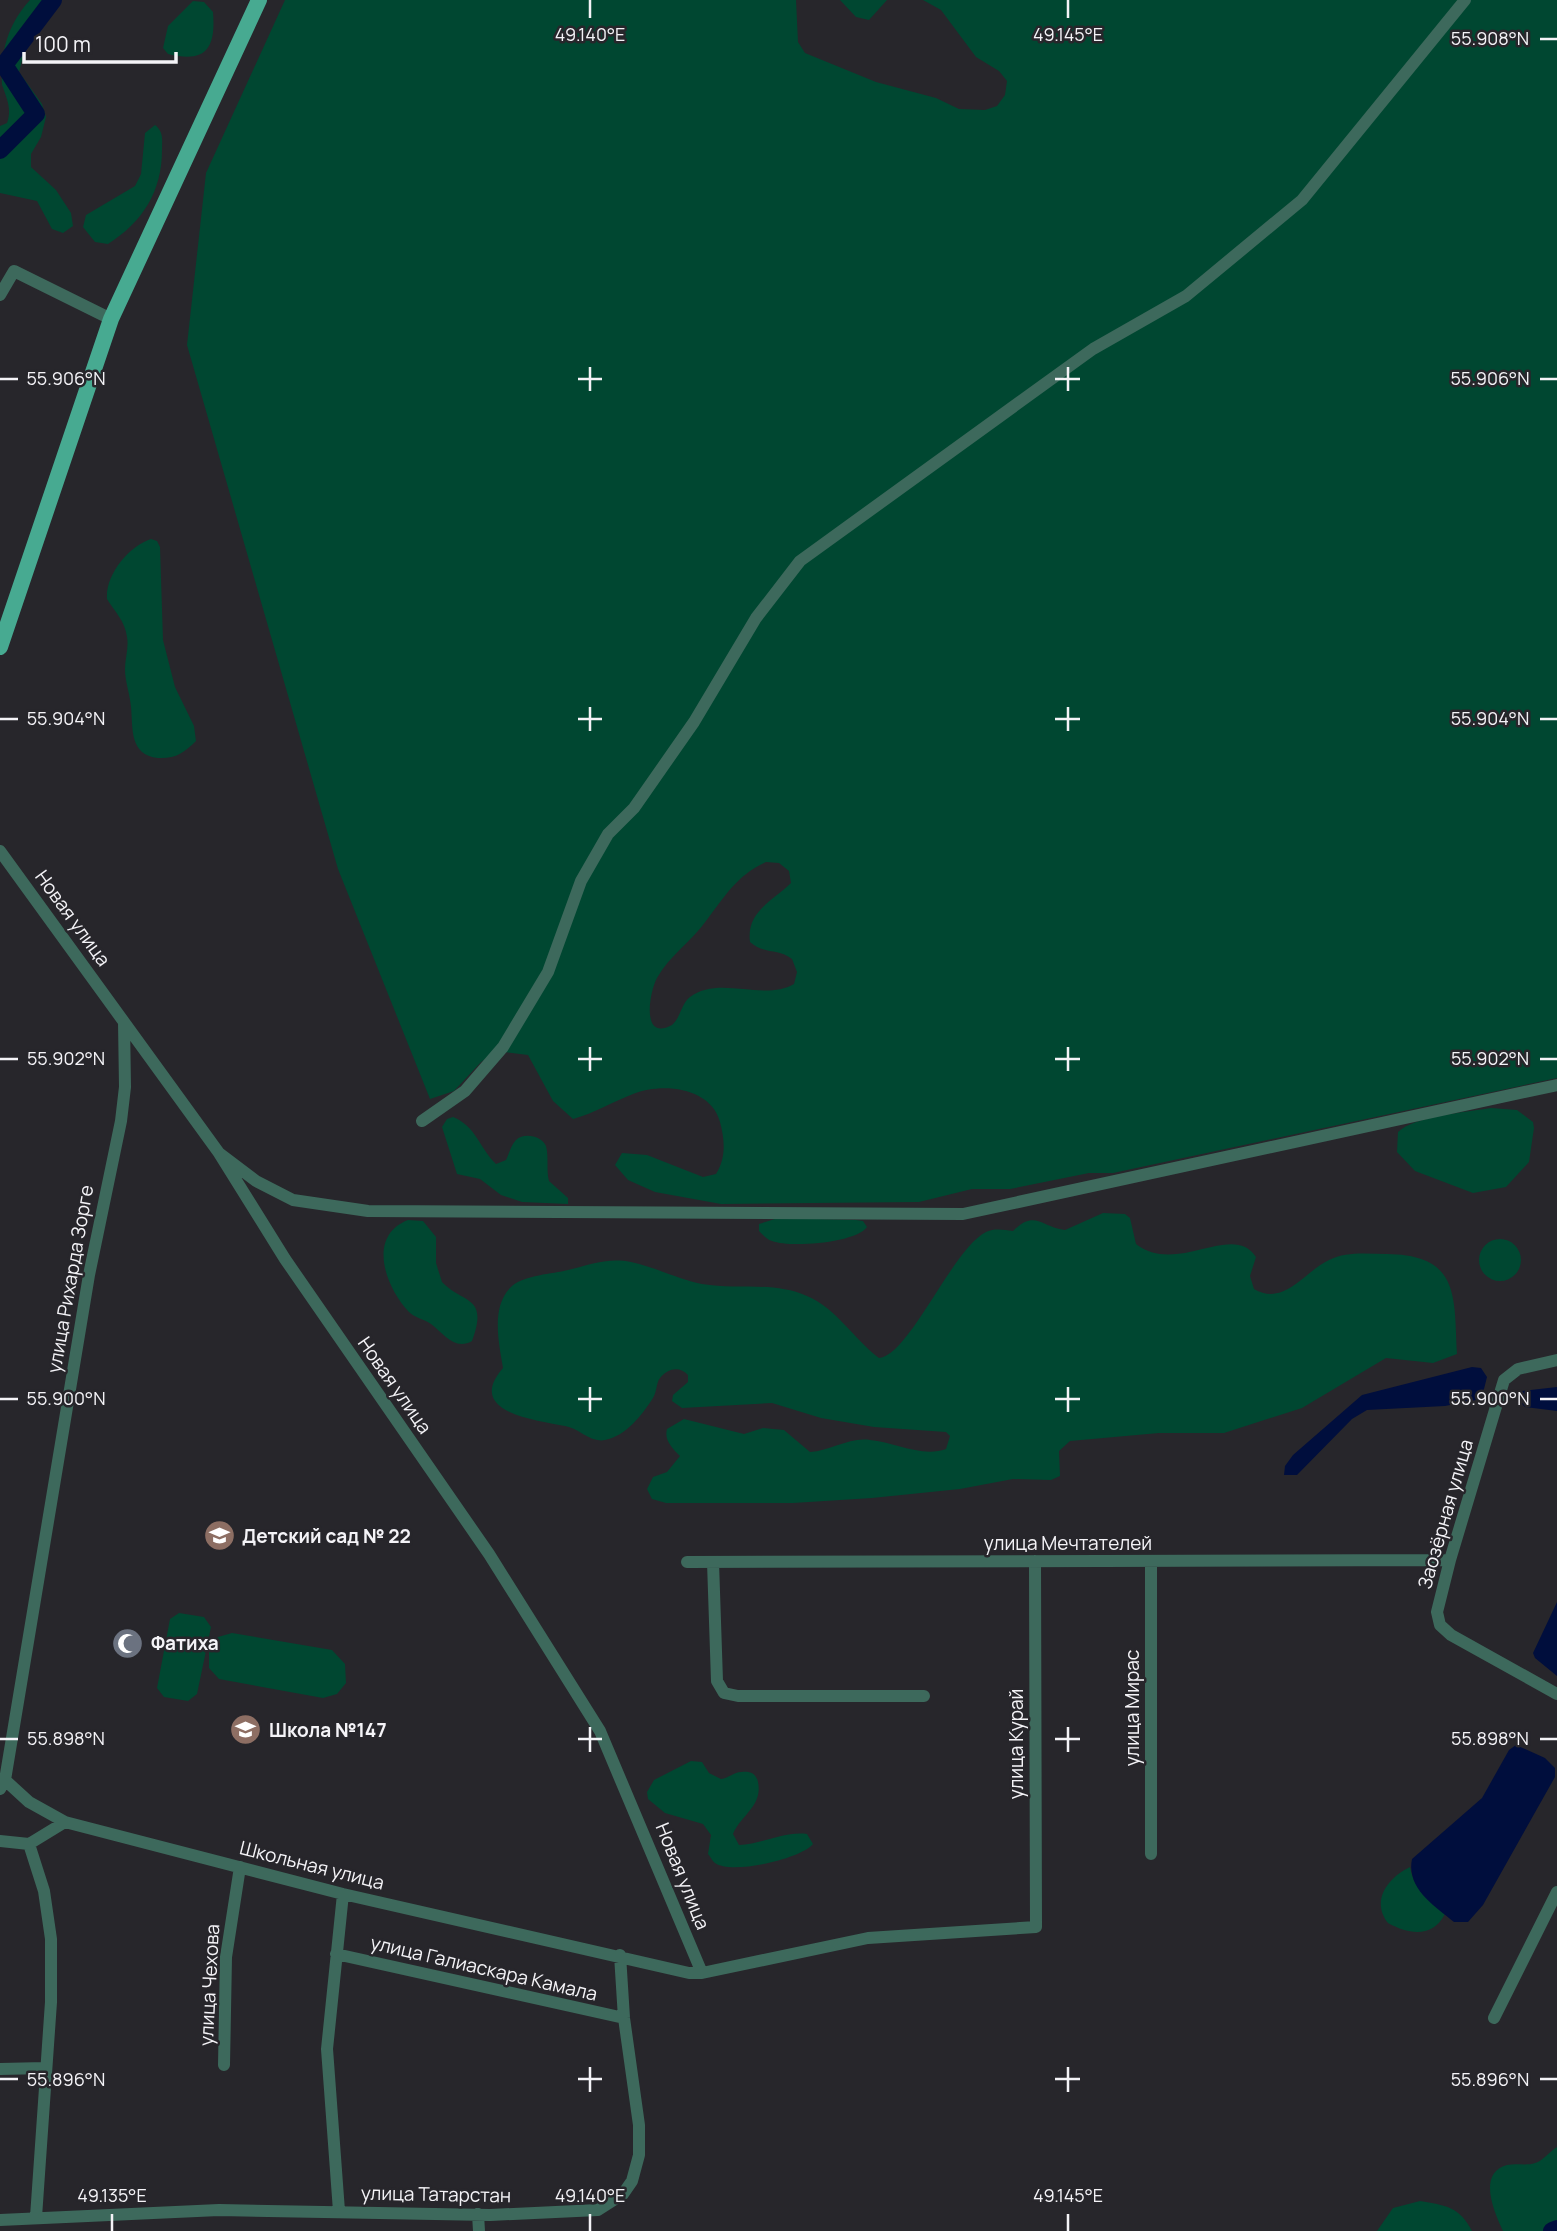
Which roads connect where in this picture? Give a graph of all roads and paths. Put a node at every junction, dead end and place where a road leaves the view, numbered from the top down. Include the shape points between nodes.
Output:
1 (259, 0) edge
2 (1465, 0) edge
3 (0, 295) edge
4 (111, 319) junction
5 (0, 647) edge
6 (0, 851) edge
7 (124, 1022) junction
8 (1557, 1084) edge
9 (422, 1121) dead end
10 (219, 1153) junction
11 (1557, 1360) edge
12 (1450, 1560) junction
13 (687, 1562) dead end
14 (713, 1562) junction
15 (1035, 1562) junction
16 (1151, 1562) junction
17 (1557, 1694) edge
18 (924, 1696) dead end
19 (3, 1784) edge
20 (65, 1822) junction
21 (0, 1841) edge
22 (29, 1844) junction
23 (1151, 1854) dead end
24 (240, 1867) junction
25 (1557, 1892) edge
26 (342, 1894) junction
27 (1036, 1927) joint
28 (335, 1954) junction
29 (620, 1955) junction
30 (702, 1973) junction
31 (624, 2018) junction
32 (1494, 2018) dead end
33 (224, 2065) dead end
34 (0, 2068) edge
35 (45, 2068) junction
36 (339, 2211) junction
37 (478, 2214) junction
38 (36, 2217) junction
39 (0, 2220) edge
40 (20, 2225) edge
41 (479, 2231) edge

1 - 4 main road
2 - 9 street via 1302,200 1186,296 1093,349 800,561 756,618 694,722 634,808 608,834 581,881 548,972 503,1047 465,1091
3 - 4 street via 14,271
4 - 5 main road
6 - 7 street, Новая улица
7 - 10 street, Новая улица
7 - 19 street, улица Рихарда Зорге via 121,1121 89,1275
8 - 10 street via 963,1214 368,1211 293,1200 256,1181
10 - 30 street, Новая улица via 285,1259 489,1554 600,1731
11 - 12 street, Заозёрная улица via 1518,1369 1504,1380
12 - 16 street, улица Мечтателей
12 - 17 street, Заозёрная улица via 1437,1612 1444,1630
13 - 14 street, улица Мечтателей
14 - 15 street, улица Мечтателей
14 - 18 street via 717,1681 724,1693
15 - 16 street, улица Мечтателей
15 - 27 street, улица Курай
16 - 23 street, улица Мирас
19 - 20 street, Школьная улица
20 - 22 street
20 - 24 street, Школьная улица
21 - 22 street
22 - 35 street via 44,1891 51,1939
24 - 26 street, Школьная улица
24 - 33 street, улица Чехова via 226,1957
25 - 32 street
26 - 28 street
26 - 29 street, Школьная улица
27 - 30 street, Школьная улица via 868,1938
28 - 31 street, улица Галиаскара Камала
28 - 36 street via 327,2049
29 - 30 street, Школьная улица via 675,1971
29 - 31 street, улица Татарстан
31 - 37 street, улица Татарстан via 639,2125 637,2166 623,2194 598,2210
34 - 35 street
35 - 38 street
36 - 37 street, улица Татарстан
36 - 38 street, улица Татарстан
37 - 41 street
38 - 40 street, улица Татарстан
39 - 40 street, улица Татарстан

